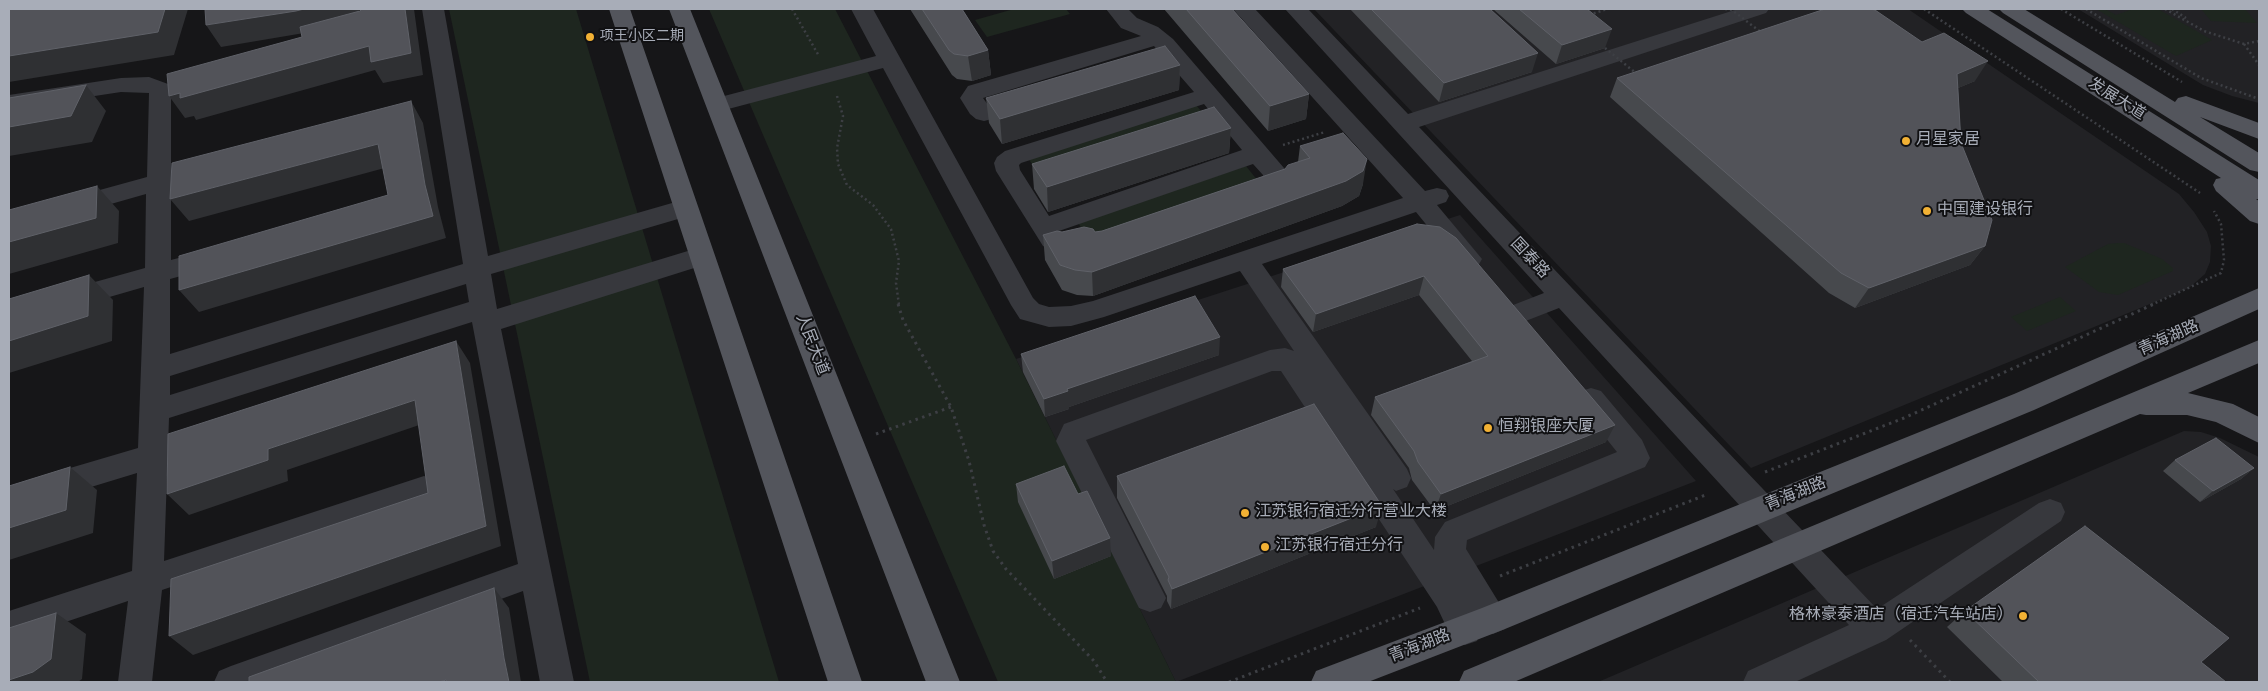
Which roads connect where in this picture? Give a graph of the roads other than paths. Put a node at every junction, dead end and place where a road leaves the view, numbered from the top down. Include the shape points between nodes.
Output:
1 (433, 9) edge
2 (619, 9) edge
3 (679, 9) edge
4 (862, 9) edge
5 (1230, 9) edge
6 (1244, 9) edge
7 (1296, 9) edge
8 (1759, 9) edge
9 (1973, 9) edge
10 (2010, 9) edge
11 (1121, 10) edge
12 (1717, 13) edge
13 (1158, 38) junction
14 (889, 59) junction
15 (2093, 62) junction
16 (2066, 69) junction
17 (177, 77) edge
18 (149, 84) junction
19 (1209, 95) junction
20 (1043, 98) edge
21 (1380, 99) junction
22 (9, 102) edge
23 (717, 105) junction
24 (1228, 116) junction
25 (1334, 119) junction
26 (1403, 124) junction
27 (1200, 125) edge
28 (2259, 130) edge
29 (1258, 153) junction
30 (2259, 164) edge
31 (196, 172) edge
32 (159, 182) junction
33 (1463, 188) junction
34 (2259, 191) edge
35 (1226, 202) edge
36 (1413, 204) junction
37 (686, 208) junction
38 (2259, 216) edge
39 (9, 224) edge
40 (1043, 227) junction
41 (1102, 245) edge
42 (241, 250) edge
43 (701, 256) junction
44 (1246, 260) junction
45 (476, 269) junction
46 (157, 274) junction
47 (2259, 280) edge
48 (1563, 296) junction
49 (2259, 298) edge
50 (1518, 314) junction
51 (484, 315) junction
52 (9, 316) edge
53 (1537, 336) edge
54 (2158, 344) junction
55 (2259, 351) edge
56 (156, 369) junction
57 (1576, 381) edge
58 (2137, 404) junction
59 (154, 411) junction
60 (2259, 431) edge
61 (152, 456) junction
62 (1396, 478) dead end
63 (424, 489) edge
64 (9, 499) edge
65 (1762, 510) junction
66 (2050, 512) dead end
67 (1797, 547) junction
68 (535, 572) junction
69 (147, 581) junction
70 (1150, 598) dead end
71 (1493, 619) junction
72 (9, 626) edge
73 (1465, 630) junction
74 (1874, 630) junction
75 (135, 682) edge
76 (231, 682) edge
77 (557, 682) edge
78 (844, 682) edge
79 (944, 682) edge
80 (1328, 682) edge
81 (1476, 682) edge
82 (1760, 682) edge

1 - 45 street
2 - 37 main road
3 - 23 main road, 人民大道
4 - 14 street
5 - 25 street
6 - 25 street
7 - 21 street, 国泰路
8 - 12 street
9 - 16 main road, 发展大道
10 - 15 main road, 发展大道
11 - 13 street via 1129,23
12 - 26 street via 1545,69
13 - 19 street via 1167,61
13 - 20 street via 976,91 971,98 984,114
14 - 23 street
14 - 44 street via 1030,312 1049,317 1071,316
15 - 28 main road via 2203,111
15 - 30 main road, 发展大道
16 - 34 main road, 发展大道
16 - 38 main road via 2174,145 2250,205
17 - 18 street
18 - 22 street via 121,85
18 - 32 street via 160,90
19 - 24 street
19 - 40 street via 1013,157 1006,163 1006,168 1025,181
21 - 25 street
21 - 26 street, 国泰路
23 - 79 main road, 人民大道
24 - 27 street
24 - 29 street
25 - 36 street
26 - 33 street, 国泰路
29 - 35 street via 1275,174 1275,183
29 - 40 street
31 - 32 street
32 - 39 street
32 - 46 street
33 - 36 street
33 - 48 street, 国泰路
36 - 44 street
36 - 50 street
37 - 43 main road
37 - 45 street
40 - 41 street via 1057,244 1067,246 1085,241
42 - 46 street
43 - 51 street
43 - 78 main road
44 - 62 street
45 - 51 street
45 - 56 street
46 - 52 street
46 - 56 street
47 - 54 main road
48 - 50 street
48 - 65 street, 国泰路
49 - 54 main road, 青海湖路
50 - 53 street
51 - 59 street
51 - 68 street
54 - 65 main road, 青海湖路
55 - 58 main road
56 - 59 street
57 - 71 street via 1632,448 1635,458 1456,531 1450,537 1450,551
58 - 60 main road via 2187,404 2223,412
58 - 67 main road
59 - 61 street
61 - 64 street
61 - 69 street
63 - 69 street
65 - 67 street, 国泰路
65 - 71 main road, 青海湖路
66 - 74 street
67 - 74 street, 国泰路
67 - 81 main road
68 - 76 street
68 - 77 street
69 - 72 street
69 - 75 street
70 - 73 street via 1071,441 1074,432 1285,359 1291,363 1448,596
71 - 73 main road, 青海湖路
73 - 80 main road, 青海湖路
74 - 82 street

